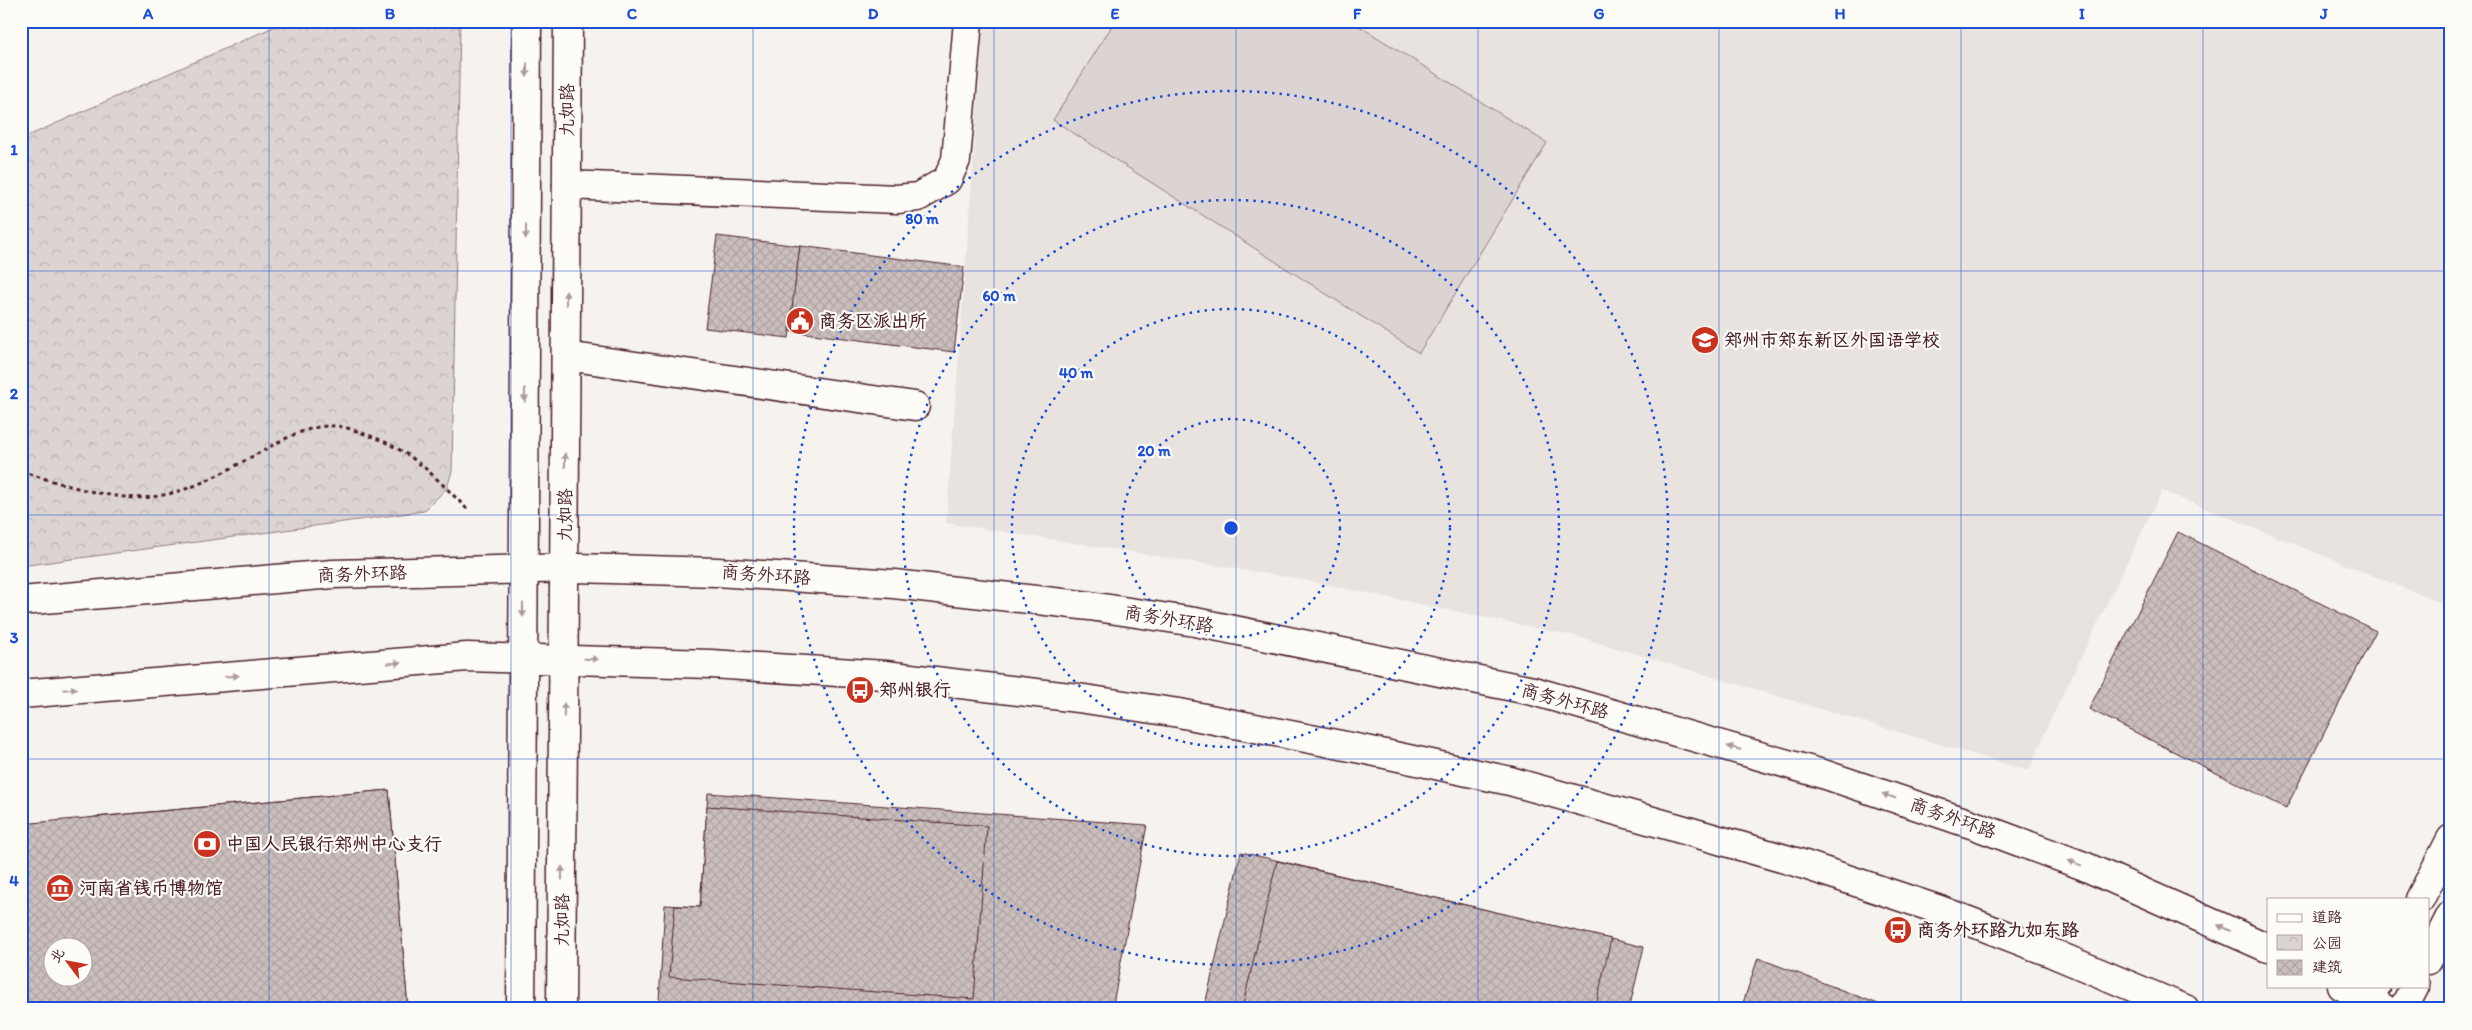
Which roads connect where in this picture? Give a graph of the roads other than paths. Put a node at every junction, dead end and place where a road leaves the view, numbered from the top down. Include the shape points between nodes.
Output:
1 (527, 21) edge
2 (568, 21) edge
3 (968, 21) edge
4 (567, 185) junction
5 (566, 356) junction
6 (915, 406) dead end
7 (564, 568) junction
8 (524, 569) junction
9 (21, 601) edge
10 (523, 658) junction
11 (564, 658) junction
12 (21, 694) edge
13 (2451, 839) edge
14 (2421, 898) edge
15 (2451, 916) edge
16 (2267, 948) edge
17 (2430, 956) edge
18 (2346, 988) edge
19 (2414, 988) edge
20 (2373, 1001) edge
21 (521, 1009) edge
22 (562, 1009) edge
23 (2185, 1009) edge
24 (2403, 1009) edge

1 -> 8 street
2 - 4 street, 九如路
3 - 4 street via 956,160 947,180 918,197 896,200
5 -> 4 street, 九如路
5 - 6 street
7 -> 5 street, 九如路
7 - 8 street, 商务外环路
7 - 11 street, 九如路
16 -> 7 street, 商务外环路 via 2084,866 1971,824 1826,775 1533,691 1195,622 1090,606 884,583 717,572
8 - 9 street, 商务外环路 via 333,574
8 -> 10 street
10 - 11 street
12 -> 10 street via 467,657
10 - 21 street
22 -> 11 street, 九如路
11 -> 23 street via 885,675 1078,698 1179,713 1510,781 1798,863 1940,910 2052,952
13 - 14 street
15 - 17 street
18 - 20 street
19 - 24 street

